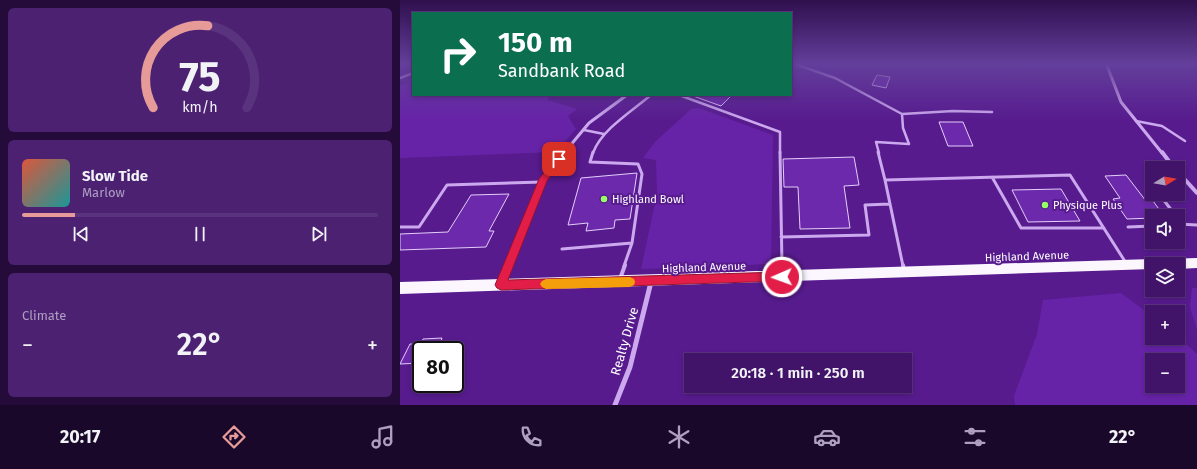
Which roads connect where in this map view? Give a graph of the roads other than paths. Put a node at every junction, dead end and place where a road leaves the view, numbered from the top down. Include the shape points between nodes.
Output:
1 (842, 82) edge
2 (1113, 82) edge
3 (626, 96) edge
4 (650, 96) edge
5 (682, 96) edge
6 (992, 112) dead end
7 (902, 114) junction
8 (1136, 121) junction
9 (584, 130) junction
10 (604, 134) junction
11 (1185, 141) dead end
12 (1168, 161) edge
13 (992, 177) junction
14 (885, 180) junction
15 (542, 182) junction
16 (1185, 182) edge
17 (1197, 193) edge
18 (1164, 201) edge
19 (890, 204) junction
20 (1171, 209) edge
21 (1185, 224) edge
22 (1197, 224) edge
23 (1145, 226) edge
24 (400, 227) edge
25 (1128, 227) dead end
26 (1104, 228) junction
27 (782, 237) junction
28 (632, 242) junction
29 (562, 249) dead end
30 (1185, 263) edge
31 (1197, 263) edge
32 (1145, 264) edge
33 (1127, 265) junction
34 (904, 273) junction
35 (782, 277) junction
36 (619, 282) junction
37 (651, 282) junction
38 (501, 285) junction
39 (400, 288) edge
40 (615, 405) edge

1 - 7 lane
2 - 8 street via 1121,102
3 - 9 street via 589,123
4 - 10 lane
5 - 27 lane via 780,132
6 - 7 lane
7 - 14 lane via 903,128 909,144 876,142
8 - 11 lane via 1172,130
8 - 12 street
9 - 10 lane
9 - 15 street
10 - 28 lane via 595,147 590,162 638,164 642,174
13 - 14 lane
13 - 26 lane via 1070,175
13 - 26 lane via 1021,228
14 - 19 lane
15 - 24 lane via 447,185 419,227
15 - 38 street
16 - 17 street
18 - 20 lane
19 - 27 lane via 865,205 869,235
19 - 34 lane
21 - 22 lane
23 - 25 lane
26 - 33 lane
27 - 35 lane
28 - 29 lane
28 - 36 lane
30 - 31 highway
32 - 33 highway, Highland Avenue
33 - 34 highway, Highland Avenue
34 - 35 highway, Highland Avenue
35 - 37 highway, Highland Avenue
36 - 37 highway, Highland Avenue
36 - 38 highway, Highland Avenue
37 - 40 street, Realty Drive via 630,367
38 - 39 highway, Highland Avenue

